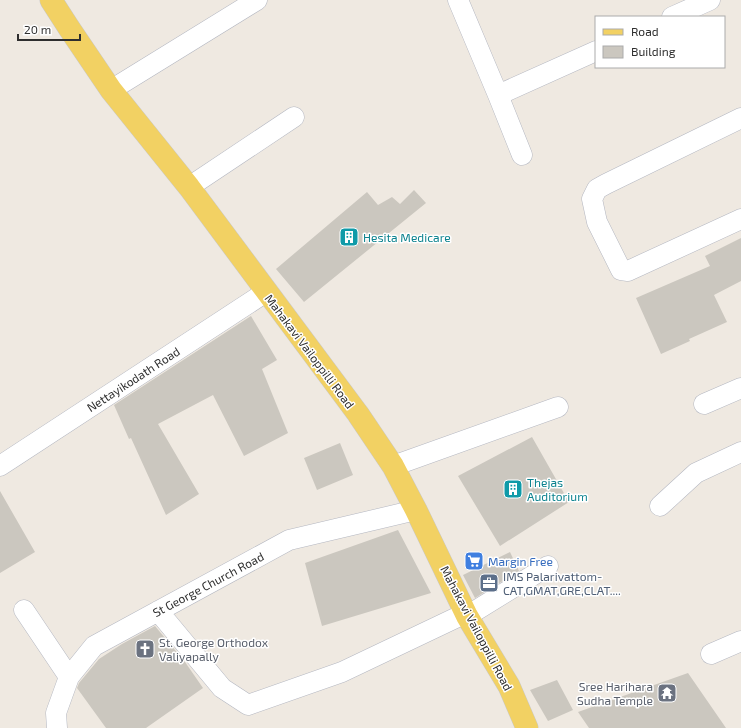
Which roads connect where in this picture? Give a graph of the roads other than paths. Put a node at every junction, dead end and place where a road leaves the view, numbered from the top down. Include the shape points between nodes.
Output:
1 (52, 0) edge
2 (257, 0) edge
3 (458, 0) edge
4 (710, 0) edge
5 (674, 16) edge
6 (595, 51) edge
7 (112, 90) junction
8 (498, 95) junction
9 (294, 117) dead end
10 (741, 118) edge
11 (522, 155) dead end
12 (189, 187) junction
13 (741, 219) edge
14 (266, 292) junction
15 (741, 388) edge
16 (704, 404) dead end
17 (558, 407) dead end
18 (741, 452) edge
19 (0, 466) edge
20 (392, 466) junction
21 (660, 506) dead end
22 (416, 510) junction
23 (548, 566) dead end
24 (24, 610) dead end
25 (158, 611) junction
26 (467, 614) junction
27 (741, 641) edge
28 (711, 654) dead end
29 (69, 677) junction
30 (57, 728) edge
31 (527, 728) edge

1 - 7 main road, Mahakavi Vailoppilli Road
2 - 7 street
3 - 8 street
4 - 5 street
6 - 8 street
7 - 12 main road, Mahakavi Vailoppilli Road
8 - 11 street
9 - 12 street
10 - 13 street via 606,184 598,189 592,199 597,222 621,270 628,271
12 - 14 main road, Mahakavi Vailoppilli Road
14 - 19 street, Nettayikodath Road
14 - 20 main road, Mahakavi Vailoppilli Road via 358,414
15 - 16 street
17 - 20 street
18 - 21 street via 696,473
20 - 22 main road, Mahakavi Vailoppilli Road
22 - 25 street, St George Church Road via 289,540
22 - 26 main road, Mahakavi Vailoppilli Road
23 - 26 street
24 - 29 street
25 - 26 street via 222,688 248,705 342,672
25 - 29 street, St George Church Road via 94,646
26 - 31 main road, Mahakavi Vailoppilli Road via 509,686
27 - 28 street
29 - 30 street, St George Church Road via 56,713

